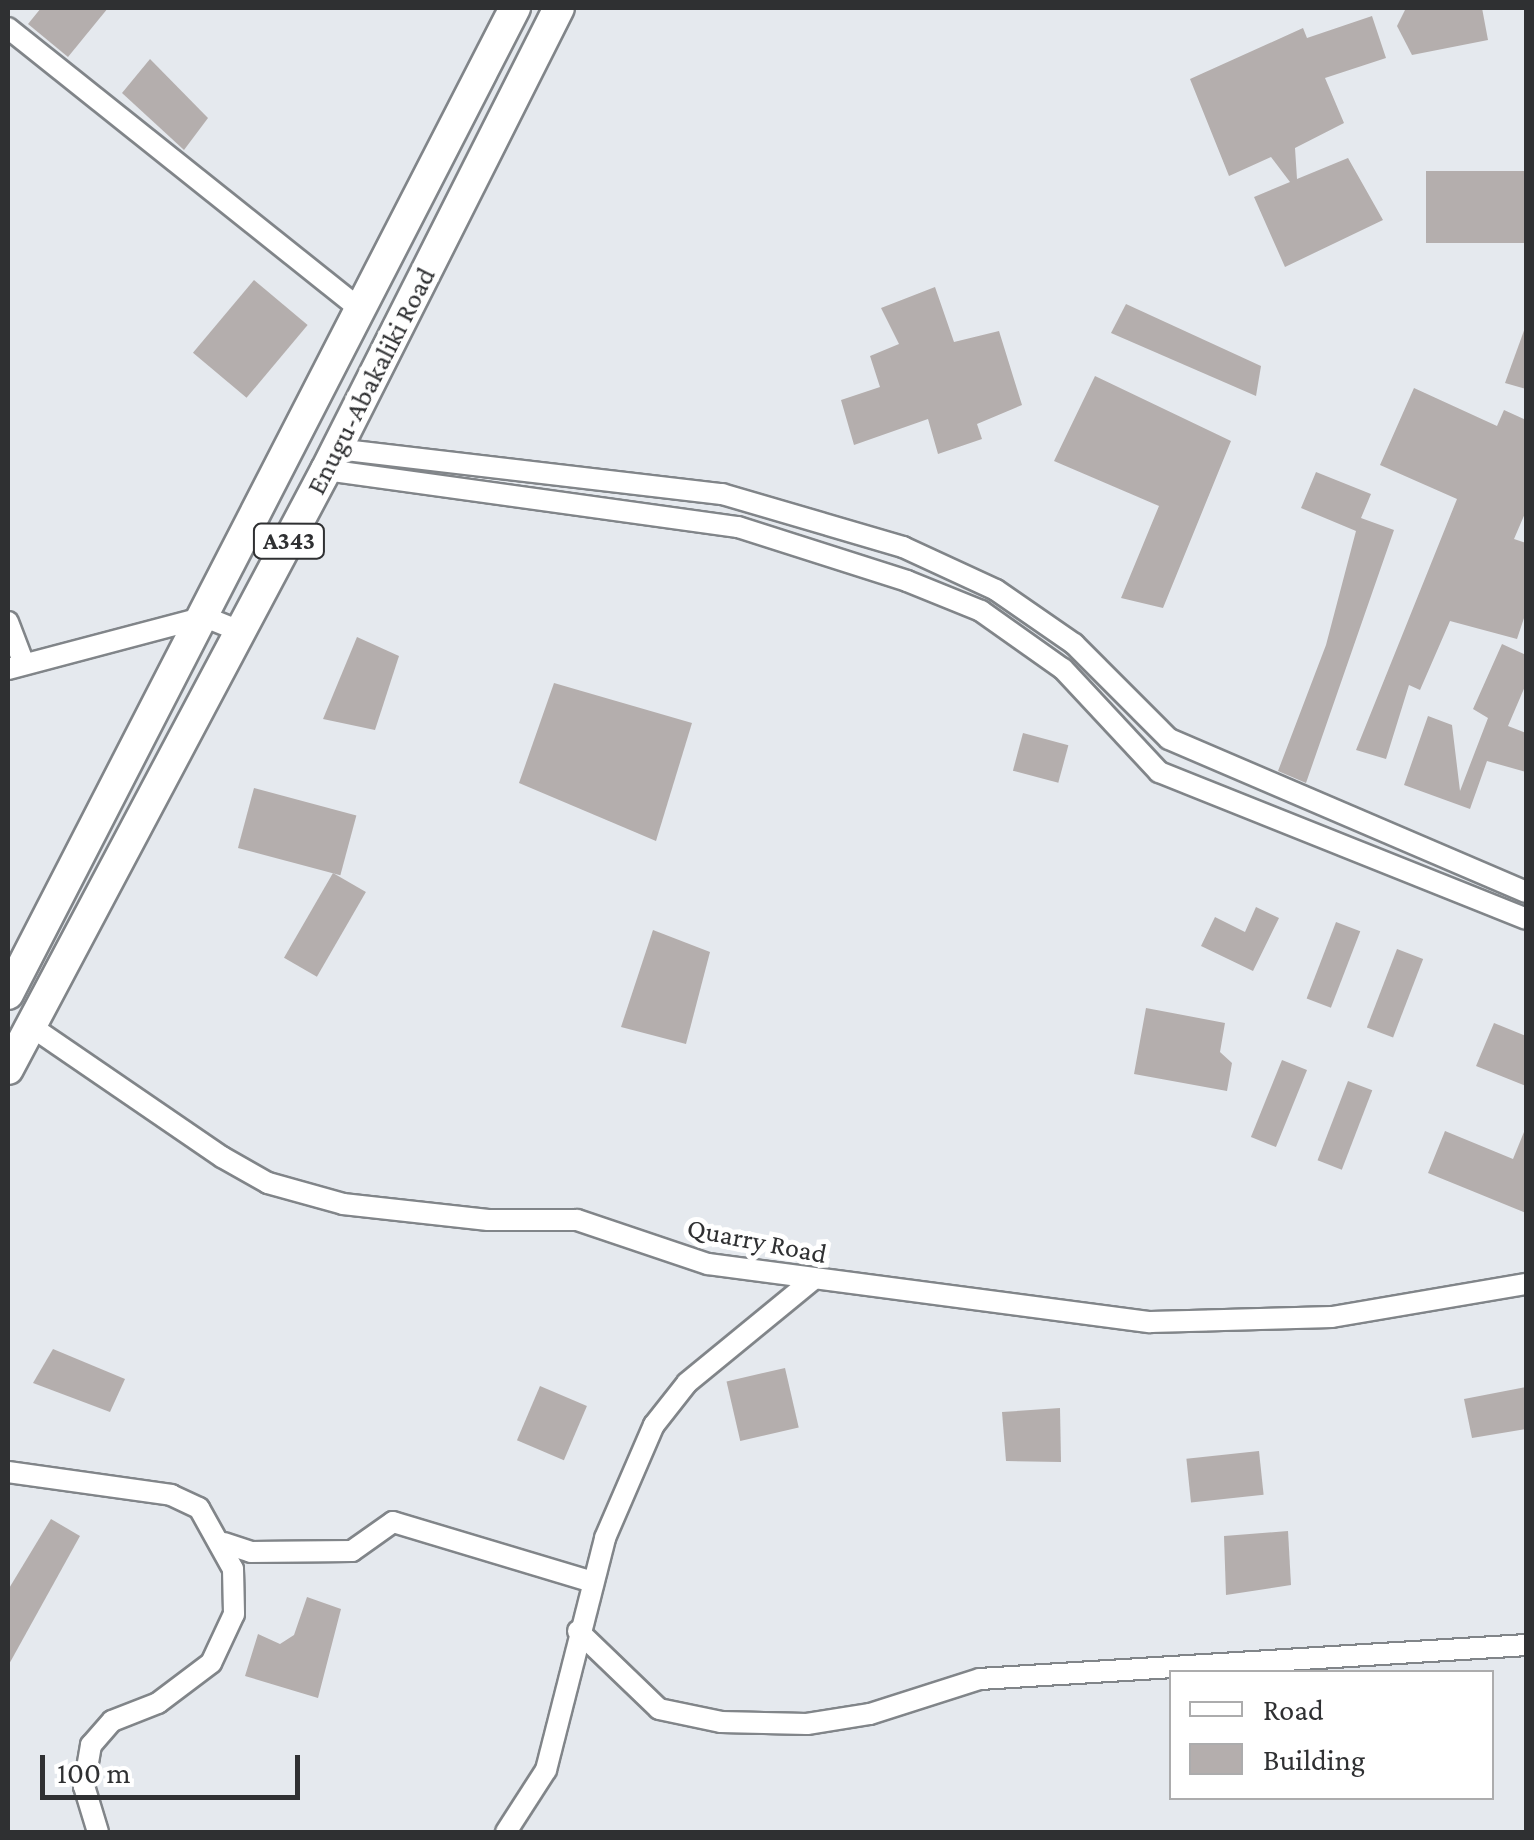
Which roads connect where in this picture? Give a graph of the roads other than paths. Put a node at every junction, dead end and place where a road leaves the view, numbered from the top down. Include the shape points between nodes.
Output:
1 (515, 8) edge
2 (559, 8) edge
3 (8, 28) edge
4 (359, 308) junction
5 (331, 460) junction
6 (205, 617) junction
7 (8, 622) edge
8 (242, 632) junction
9 (16, 666) edge
10 (1339, 813) junction
11 (1328, 840) junction
12 (1464, 866) junction
13 (1454, 891) junction
14 (1526, 892) edge
15 (1526, 920) edge
16 (8, 994) edge
17 (29, 1025) junction
18 (8, 1069) edge
19 (811, 1281) junction
20 (1526, 1284) edge
21 (8, 1472) edge
22 (224, 1543) junction
23 (592, 1582) junction
24 (578, 1631) junction
25 (1526, 1644) edge
26 (98, 1832) edge
27 (506, 1832) edge

1 - 4 highway, A343
2 - 5 highway, Enugu-Abakaliki Road / A343
3 - 4 street
4 - 6 highway, A343
5 - 8 highway, Enugu-Abakaliki Road / A343
5 - 10 street via 722,494 903,547 996,590 1074,644 1169,738
5 - 11 street via 738,526 908,581 980,611 1064,669 1159,772
6 - 8 street
6 - 9 street
6 - 16 highway, A343
7 - 9 street
8 - 17 highway, Enugu-Abakaliki Road / A343
10 - 11 street
10 - 12 street
11 - 13 street
12 - 13 street
12 - 14 street
13 - 15 street
17 - 18 highway, Enugu-Abakaliki Road / A343
17 - 19 street, Quarry Road via 268,1183 342,1204 450,1218 577,1220 708,1264
19 - 20 street, Quarry Road via 1058,1313 1250,1323
19 - 23 street via 687,1383 654,1425
21 - 22 street via 172,1495 199,1508
22 - 23 street via 251,1552 352,1551 393,1522
22 - 26 street via 234,1614 211,1662 158,1703 112,1721 91,1744 84,1786
23 - 24 street
24 - 25 street via 659,1709 721,1722 807,1724 980,1679
24 - 27 street via 546,1770

